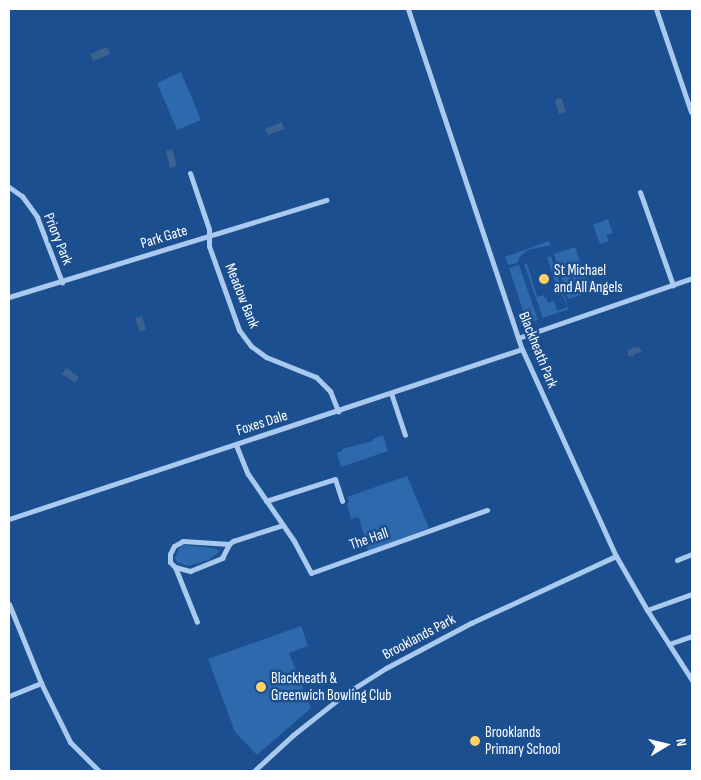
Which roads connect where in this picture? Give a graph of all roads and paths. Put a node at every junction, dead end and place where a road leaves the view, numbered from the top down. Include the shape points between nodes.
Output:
1 (408, 9) edge
2 (656, 9) edge
3 (691, 112) dead end
4 (190, 173) dead end
5 (9, 187) edge
6 (640, 192) dead end
7 (327, 200) dead end
8 (209, 236) junction
9 (692, 278) edge
10 (62, 282) junction
11 (673, 285) junction
12 (9, 297) edge
13 (518, 338) junction
14 (522, 349) junction
15 (391, 393) junction
16 (338, 411) junction
17 (405, 435) dead end
18 (236, 445) junction
19 (266, 501) junction
20 (342, 501) dead end
21 (487, 510) dead end
22 (9, 519) edge
23 (283, 525) junction
24 (229, 544) junction
25 (692, 554) edge
26 (616, 556) junction
27 (677, 560) dead end
28 (175, 567) junction
29 (692, 594) edge
30 (9, 604) edge
31 (647, 610) junction
32 (198, 622) dead end
33 (692, 636) edge
34 (669, 644) junction
35 (692, 680) edge
36 (41, 683) junction
37 (9, 696) edge
38 (99, 771) edge
39 (254, 771) edge

1 - 13 street, Blackheath Park
2 - 3 street
4 - 8 street, Meadow Bank via 202,204
5 - 10 street, Priory Park via 22,196 37,217
6 - 11 street
7 - 8 street, Park Gate
8 - 10 street, Park Gate
8 - 16 street, Meadow Bank via 209,246 239,330 251,346 266,357 316,377 330,391
9 - 11 street
10 - 12 street, Park Gate
11 - 13 street
13 - 14 street, Blackheath Park
14 - 15 street, Foxes Dale
14 - 26 street, Blackheath Park
15 - 16 street, Foxes Dale
15 - 17 street
16 - 18 street, Foxes Dale
18 - 19 street, The Hall via 248,474
18 - 22 street, Foxes Dale
19 - 20 street via 335,479
19 - 23 street, The Hall
21 - 23 street, The Hall via 311,573
23 - 24 street
24 - 28 street via 222,558 207,565 190,571
24 - 28 street via 183,542 174,546 170,554 170,562
25 - 27 street
26 - 31 street, Blackheath Park
26 - 39 street, Brooklands Park via 472,623 386,668 323,712
28 - 32 street
29 - 31 street
30 - 36 street
31 - 34 street, Blackheath Park
33 - 34 street
34 - 35 street, Blackheath Park
36 - 37 street
36 - 38 street via 70,742

